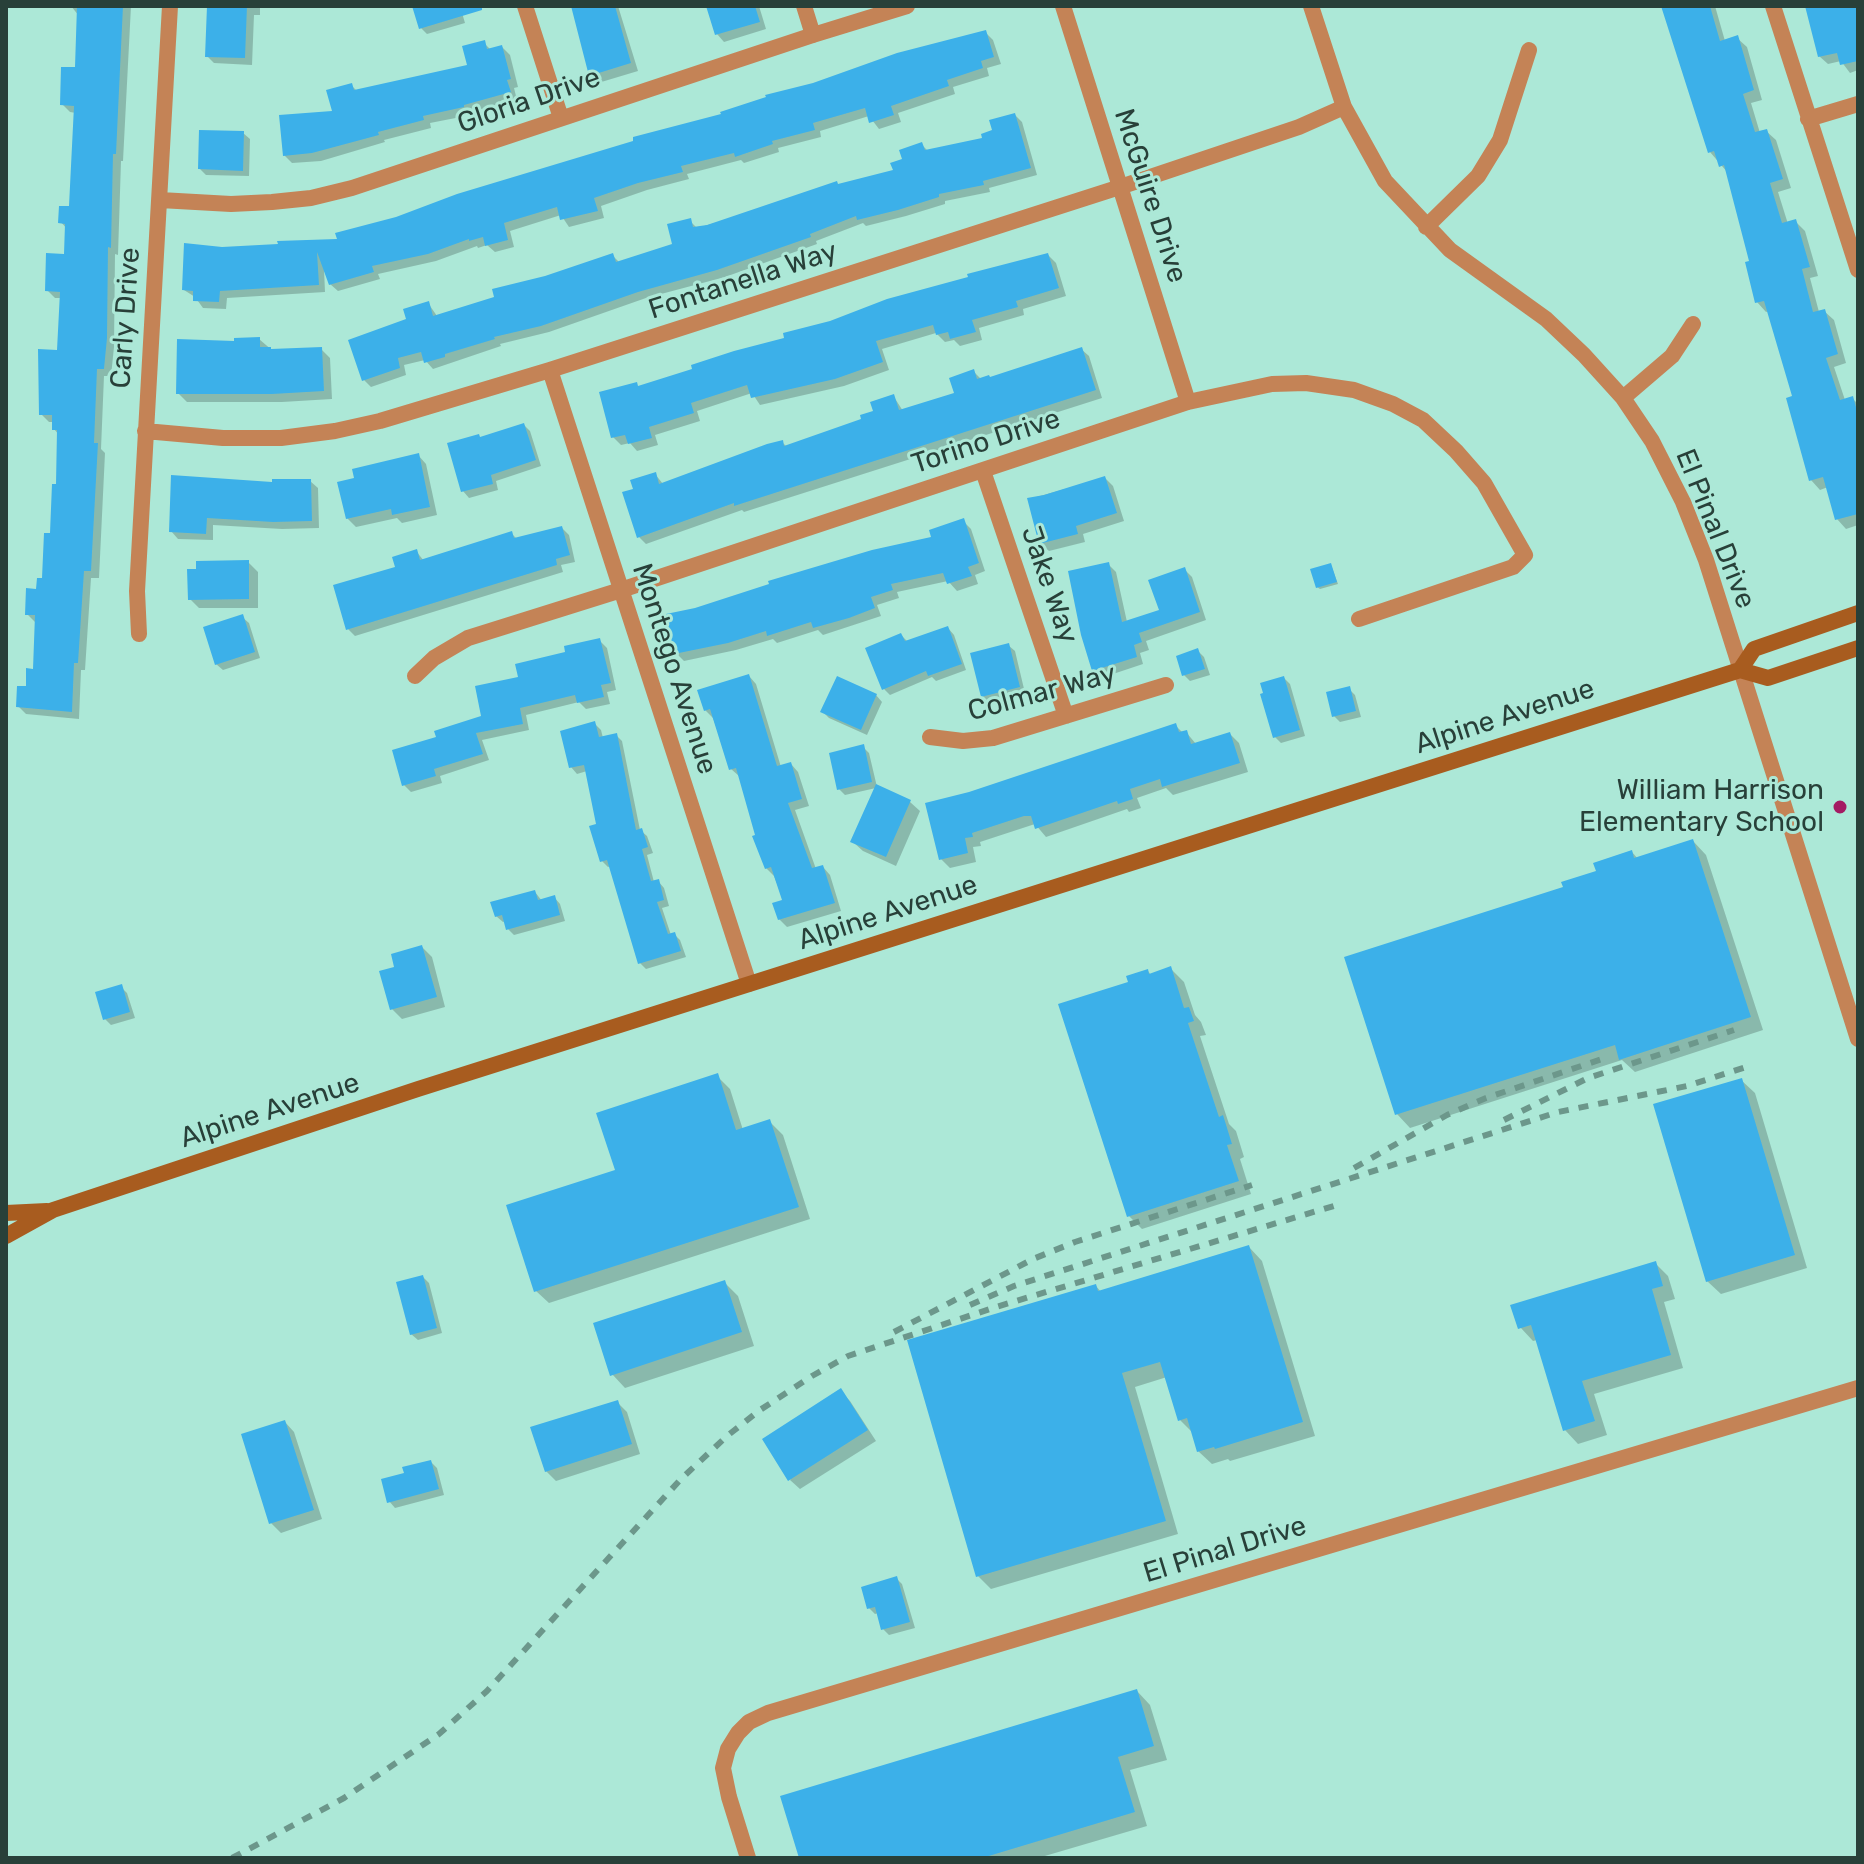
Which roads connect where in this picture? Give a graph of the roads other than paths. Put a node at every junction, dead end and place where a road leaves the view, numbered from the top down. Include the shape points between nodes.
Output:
1 (170, 6) edge
2 (525, 6) edge
3 (804, 6) edge
4 (907, 6) edge
5 (1063, 6) edge
6 (1311, 6) edge
7 (1773, 6) edge
8 (813, 35) junction
9 (1529, 50) dead end
10 (1858, 104) edge
11 (1344, 107) junction
12 (561, 118) junction
13 (1808, 119) junction
14 (1120, 187) junction
15 (160, 200) junction
16 (1426, 227) junction
17 (1858, 270) edge
18 (1693, 324) dead end
19 (550, 370) junction
20 (1623, 398) junction
21 (1188, 402) junction
22 (145, 431) junction
23 (983, 471) junction
24 (621, 590) junction
25 (1858, 613) edge
26 (1359, 619) dead end
27 (139, 634) dead end
28 (1858, 648) edge
29 (1740, 670) junction
30 (415, 676) dead end
31 (1166, 685) dead end
32 (1066, 716) junction
33 (930, 737) dead end
34 (749, 984) junction
35 (1858, 1039) edge
36 (53, 1210) junction
37 (6, 1213) edge
38 (6, 1236) edge
39 (1858, 1388) edge
40 (748, 1858) edge

1 - 15 street, Carly Drive
2 - 12 street
3 - 8 street
4 - 8 street, Gloria Drive
5 - 14 street, McGuire Drive
6 - 11 street, El Pinal Drive
7 - 13 street
8 - 12 street, Gloria Drive
9 - 16 street via 1500,140 1478,176
10 - 13 street
11 - 14 street, Fontanella Way
11 - 16 street, El Pinal Drive via 1385,181
12 - 15 street, Gloria Drive via 311,198 231,204
13 - 17 street
14 - 19 street, Fontanella Way
14 - 21 street, McGuire Drive
15 - 22 street, Carly Drive
16 - 20 street, El Pinal Drive via 1546,319
18 - 20 street via 1672,356
19 - 22 street, Fontanella Way via 335,431 281,438
19 - 24 street, Montego Avenue
20 - 29 street, El Pinal Drive via 1683,502
21 - 23 street, Torino Drive
21 - 26 street, Torino Drive via 1272,384 1354,390 1423,420 1484,483 1525,555 1513,567
22 - 27 street, Carly Drive
23 - 24 street, Torino Drive
23 - 32 street, Jake Way
24 - 30 street, Torino Drive via 468,638
24 - 34 street, Montego Avenue
25 - 29 street, Alpine Avenue via 1754,649
28 - 29 street, Alpine Avenue via 1768,678
29 - 34 street, Alpine Avenue
29 - 35 street, El Pinal Drive
31 - 32 street, Colmar Way
32 - 33 street, Colmar Way via 993,738
34 - 36 street, Alpine Avenue
36 - 37 street, Alpine Avenue
36 - 38 street, Alpine Avenue
39 - 40 street, El Pinal Drive via 768,1713 738,1733 723,1768

